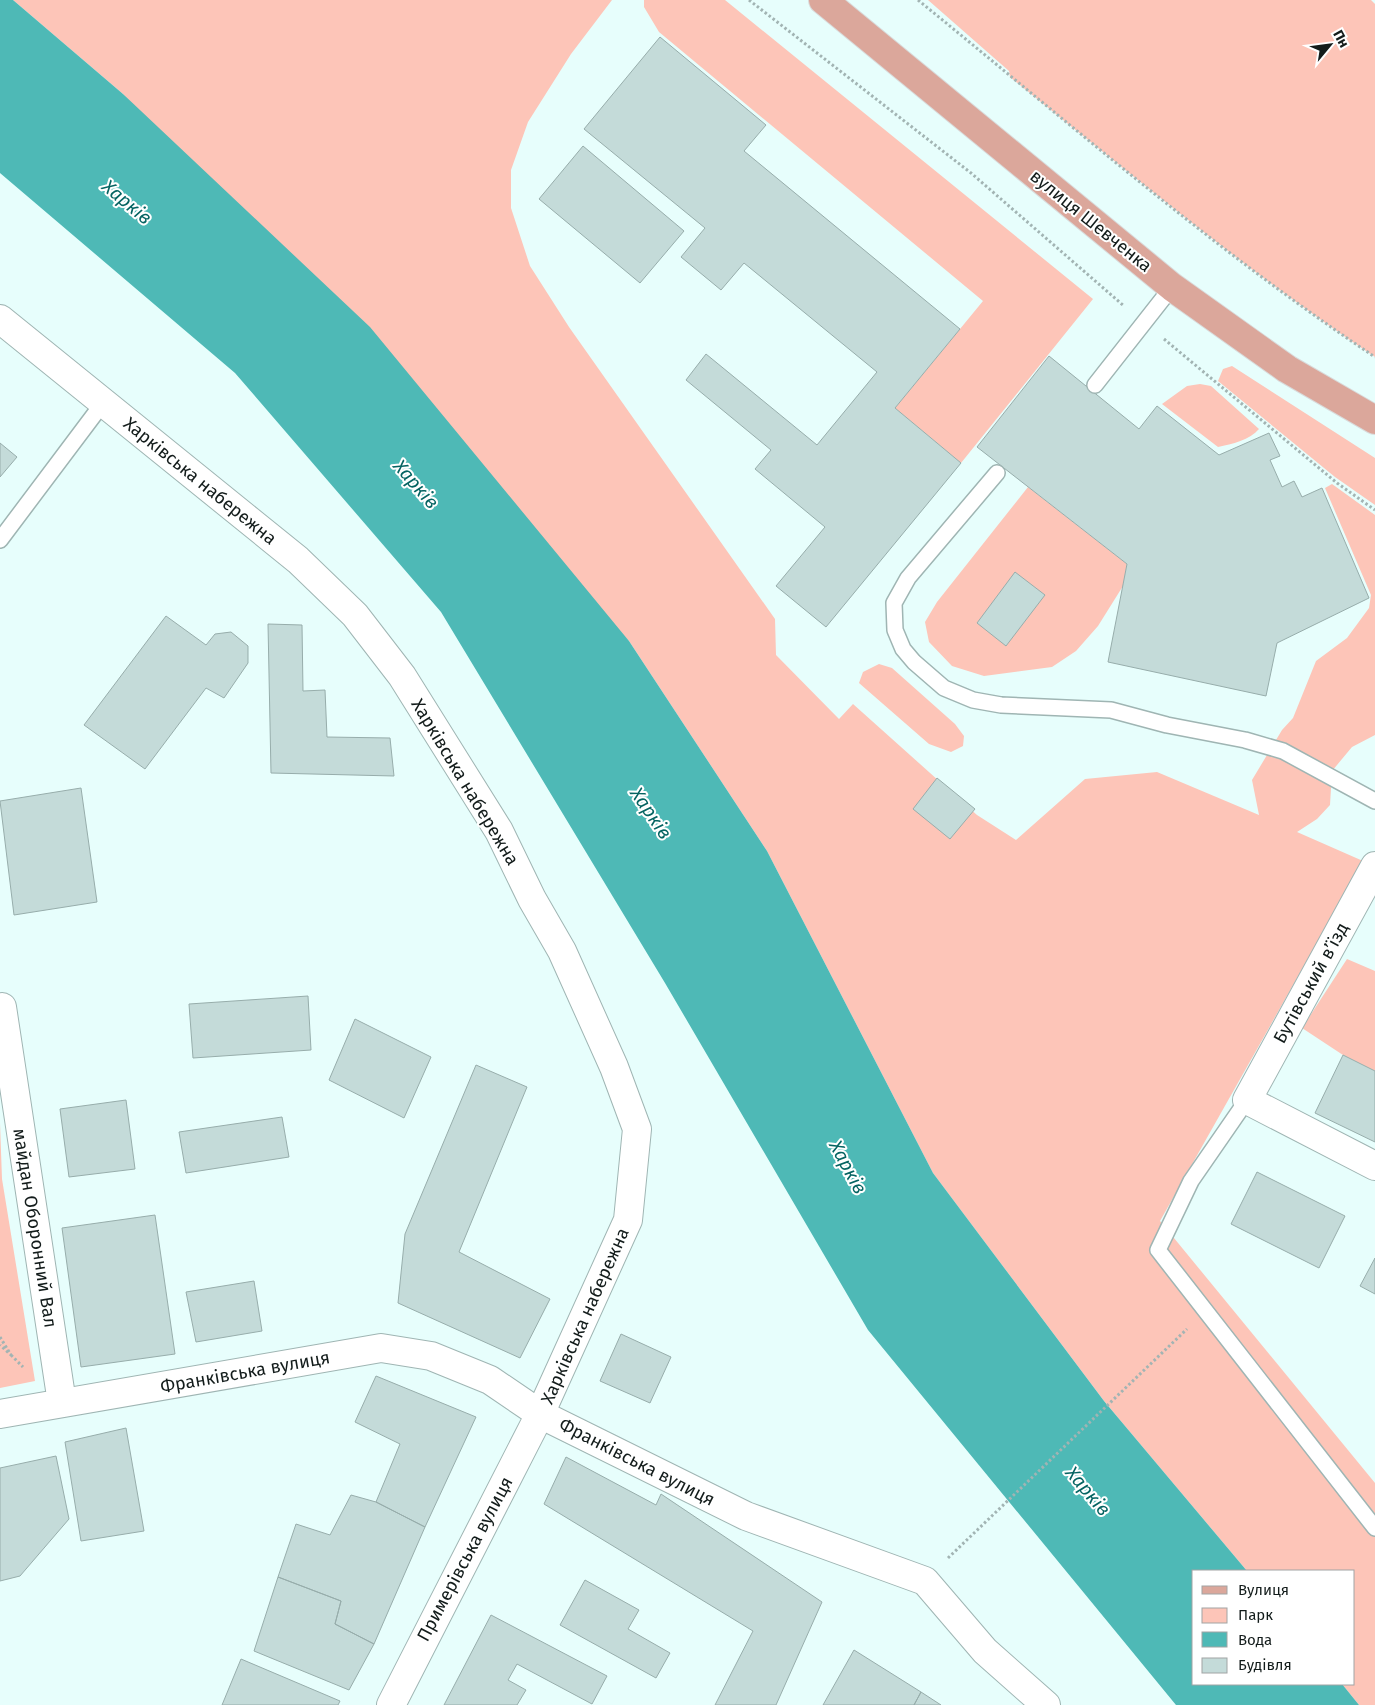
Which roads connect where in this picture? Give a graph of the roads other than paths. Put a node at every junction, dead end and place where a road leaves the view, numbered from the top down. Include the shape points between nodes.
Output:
1 (823, 0) edge
2 (1172, 287) junction
3 (0, 319) edge
4 (1095, 385) dead end
5 (103, 403) junction
6 (1375, 420) edge
7 (997, 473) dead end
8 (0, 540) edge
9 (1375, 800) edge
10 (1375, 866) edge
11 (1, 998) edge
12 (1247, 1100) junction
13 (1375, 1166) edge
14 (62, 1403) junction
15 (0, 1414) edge
16 (540, 1414) junction
17 (1375, 1528) edge
18 (391, 1705) edge
19 (1046, 1705) edge

1 - 2 main road, вулиця Шевченка
2 - 4 lane
2 - 6 main road, вулиця Шевченка via 1287,369
3 - 5 street, Харківська набережна
5 - 8 lane
5 - 16 street, Харківська набережна via 298,560 355,615 402,676 500,831 532,899 562,951 614,1067 637,1129 628,1220
7 - 9 lane via 908,578 894,603 895,630 903,649 944,688 973,700 1001,705 1111,710 1245,740 1283,751
10 - 12 street, Бутівський в’їзд
11 - 14 street, майдан Оборонний Вал
12 - 13 street
12 - 17 lane via 1191,1182 1158,1250
14 - 15 street
14 - 16 street, Франківська вулиця via 381,1348 432,1356 490,1380
16 - 18 street, Примерівська вулиця
16 - 19 street, Франківська вулиця via 746,1516 924,1582 985,1651

